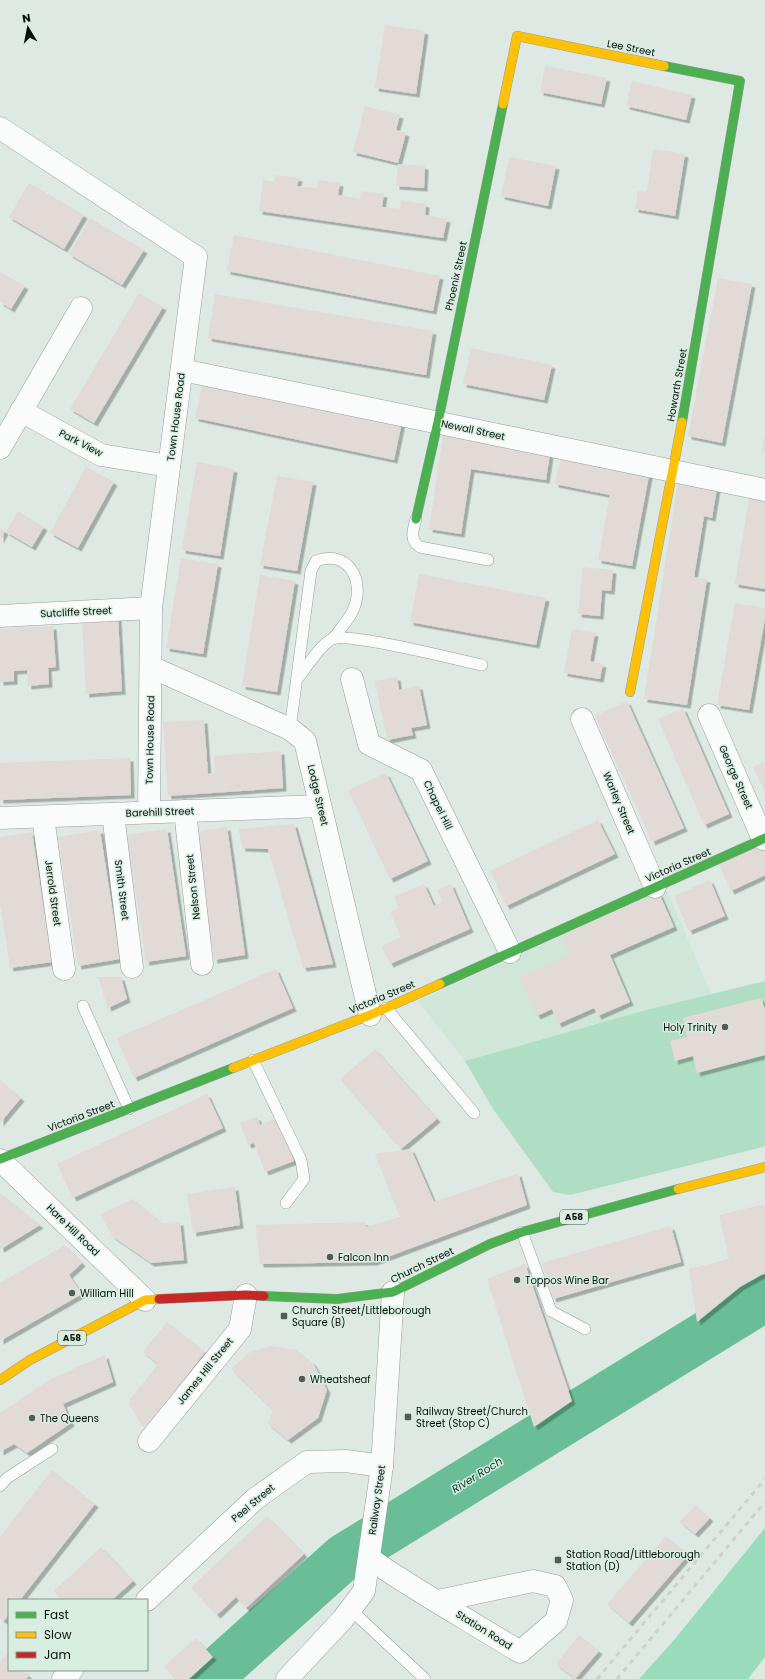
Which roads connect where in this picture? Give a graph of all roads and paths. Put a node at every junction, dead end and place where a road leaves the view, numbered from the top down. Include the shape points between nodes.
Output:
1 (517, 36) joint
2 (740, 81) joint
3 (0, 128) edge
4 (81, 308) dead end
5 (182, 370) junction
6 (21, 411) junction
7 (438, 422) junction
8 (0, 448) edge
9 (170, 466) junction
10 (674, 471) junction
11 (765, 490) edge
12 (416, 519) joint
13 (488, 560) dead end
14 (152, 608) junction
15 (0, 616) edge
16 (333, 639) junction
17 (482, 665) dead end
18 (151, 667) junction
19 (297, 679) junction
20 (352, 679) dead end
21 (630, 692) dead end
22 (708, 715) dead end
23 (582, 719) dead end
24 (290, 729) junction
25 (320, 806) junction
26 (185, 811) junction
27 (149, 812) junction
28 (112, 814) junction
29 (43, 817) junction
30 (0, 818) edge
31 (764, 838) edge
32 (655, 887) junction
33 (510, 952) junction
34 (202, 964) dead end
35 (132, 967) dead end
36 (64, 969) dead end
37 (83, 1006) dead end
38 (378, 1012) junction
39 (253, 1060) junction
40 (129, 1109) junction
41 (474, 1113) dead end
42 (0, 1160) edge
43 (765, 1167) edge
44 (286, 1203) dead end
45 (522, 1232) junction
46 (393, 1292) junction
47 (246, 1295) junction
48 (145, 1300) junction
49 (585, 1329) dead end
50 (0, 1380) edge
51 (149, 1441) dead end
52 (52, 1450) dead end
53 (382, 1466) junction
54 (0, 1486) edge
55 (370, 1559) junction
56 (148, 1599) edge
57 (438, 1601) junction
58 (350, 1610) junction
59 (71, 1671) edge
60 (63, 1679) edge
61 (287, 1679) edge
62 (425, 1679) edge

1 - 2 main road, Lee Street
1 - 7 main road, Phoenix Street
2 - 10 main road, Howarth Street
3 - 5 street, Town House Road via 196,257
4 - 6 street
5 - 7 street, Newall Street
5 - 9 street, Town House Road
6 - 8 street
6 - 9 street, Park View via 101,455
7 - 10 street, Newall Street
7 - 12 main road, Phoenix Street
9 - 14 street, Town House Road
10 - 11 street, Newall Street
10 - 21 main road, Howarth Street
12 - 13 lane via 412,536 415,544 420,547
14 - 15 street, Sutcliffe Street
14 - 18 street, Town House Road
16 - 17 lane via 364,640
16 - 19 lane
16 - 19 lane via 354,609 357,592 352,570 344,560 327,557 316,561 311,571
18 - 24 street, Lodge Street
18 - 27 street, Town House Road
19 - 24 lane
20 - 33 street, Chapel Hill via 369,744 421,770
22 - 31 street, George Street
23 - 32 street, Warley Street
24 - 25 street, Lodge Street via 305,741
25 - 26 street, Barehill Street
25 - 38 street, Lodge Street
26 - 27 street, Barehill Street
26 - 34 street, Nelson Street
27 - 28 street, Barehill Street
28 - 29 street, Barehill Street
28 - 35 street, Smith Street
29 - 30 street, Barehill Street
29 - 36 street, Jerrold Street
31 - 32 main road, Victoria Street
32 - 33 main road, Victoria Street
33 - 38 main road, Victoria Street
37 - 40 lane
38 - 39 main road, Victoria Street
38 - 41 lane
39 - 40 main road, Victoria Street
39 - 44 lane via 301,1160 304,1178
40 - 42 main road, Victoria Street
42 - 48 street, Hare Hill Road
43 - 45 main road, Church Street / A58 via 738,1172
45 - 46 main road, Church Street / A58 via 490,1244
45 - 49 lane via 551,1312
46 - 47 main road, Church Street / A58 via 337,1299
46 - 53 street, Railway Street
47 - 48 main road, Church Street / A58
47 - 51 street, James Hill Street via 240,1328
48 - 50 main road, Church Street / A58 via 30,1360
52 - 54 lane via 7,1478
53 - 55 street, Railway Street
53 - 56 street, Peel Street via 346,1461 307,1462 255,1500
55 - 57 street, Station Road via 406,1584
55 - 58 street, Railway Street via 364,1591
57 - 57 street, Station Road via 533,1581 555,1586 562,1600 556,1621 520,1652
58 - 61 street, Railway Street
58 - 62 lane
59 - 60 street

